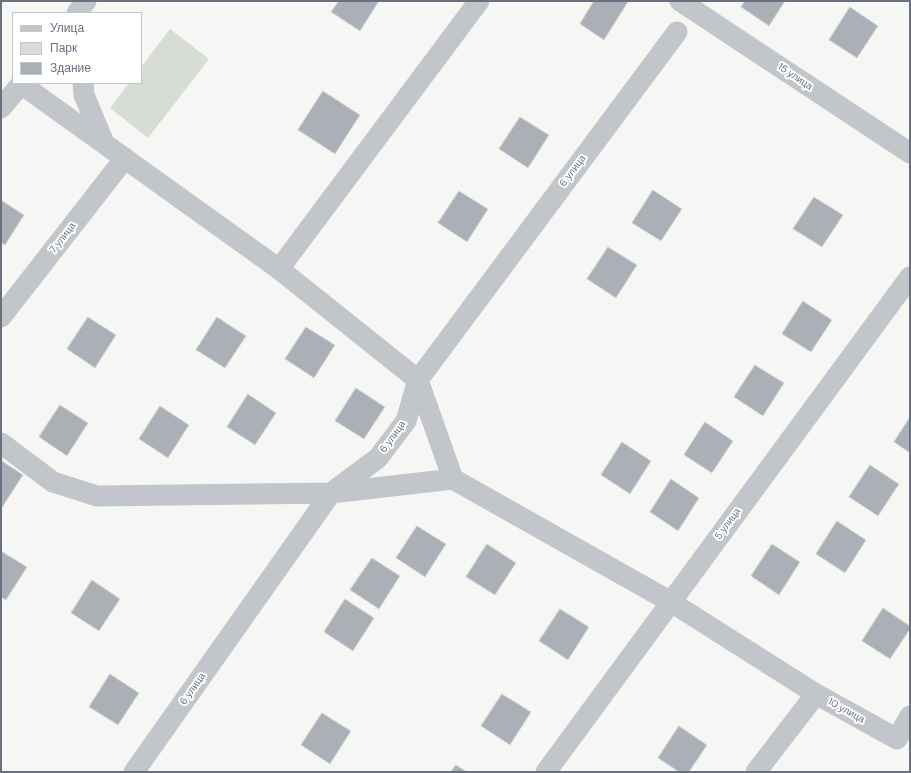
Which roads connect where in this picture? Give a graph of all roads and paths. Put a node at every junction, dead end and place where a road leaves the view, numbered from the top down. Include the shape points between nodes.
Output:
1 (87, 1) edge
2 (479, 1) edge
3 (680, 1) edge
4 (78, 12) edge
5 (86, 12) edge
6 (677, 32) dead end
7 (21, 84) edge
8 (83, 84) edge
9 (1, 108) edge
10 (104, 143) junction
11 (910, 153) edge
12 (125, 158) junction
13 (279, 269) junction
14 (910, 277) edge
15 (1, 317) edge
16 (418, 380) junction
17 (1, 443) edge
18 (453, 479) junction
19 (331, 493) junction
20 (671, 602) junction
21 (816, 694) junction
22 (910, 716) edge
23 (134, 772) edge
24 (546, 772) edge
25 (756, 772) edge

1 - 4 street
1 - 5 street
2 - 13 street
3 - 11 street, 15 улица
6 - 16 street, 6 улица
7 - 9 street
7 - 10 street
8 - 10 street via 84,95
10 - 12 street
12 - 13 street
12 - 15 street, 7 улица
13 - 16 street
14 - 20 street, 5 улица
16 - 18 street
16 - 19 street, 6 улица via 406,421 378,458
17 - 19 street via 53,482 97,496
18 - 19 street
18 - 20 street
19 - 23 street, 6 улица
20 - 21 street
20 - 24 street, 5 улица
21 - 22 street, 10 улица via 897,739
21 - 25 street, 10 улица

